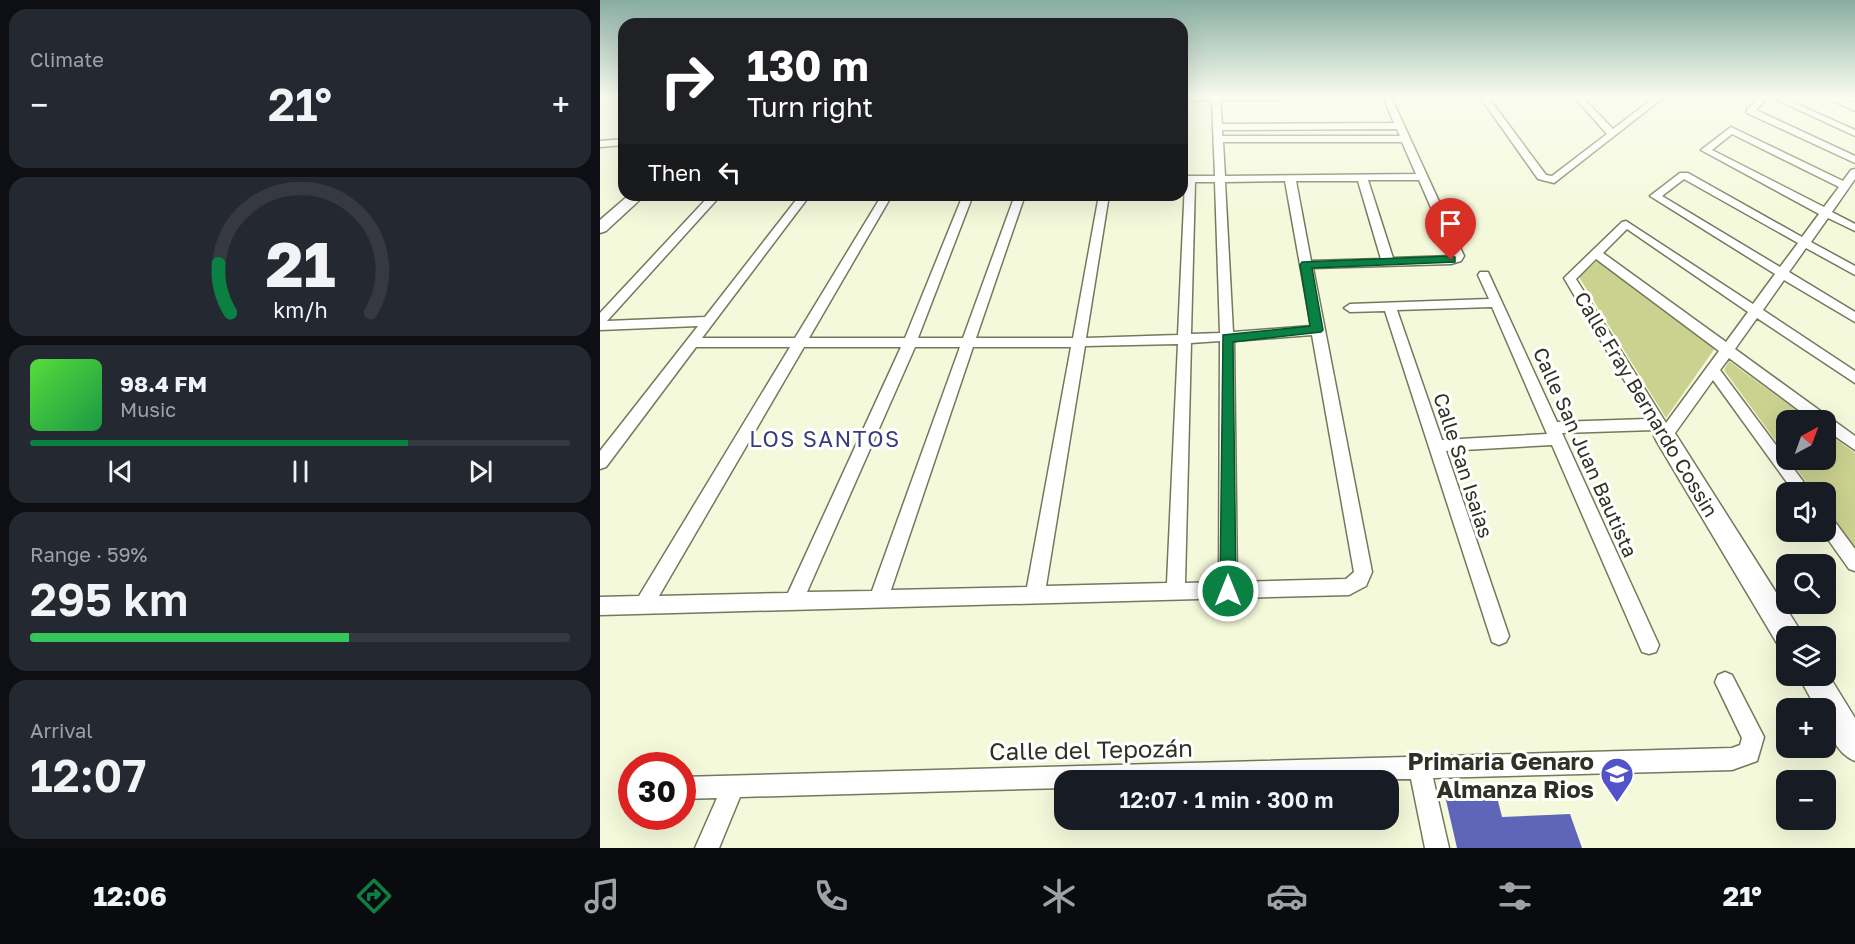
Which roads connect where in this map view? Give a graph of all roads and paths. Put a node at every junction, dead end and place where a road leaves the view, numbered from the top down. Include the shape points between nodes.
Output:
1 (1218, 137) edge
2 (1331, 137) edge
3 (1513, 137) edge
4 (1607, 137) edge
5 (1723, 137) edge
6 (1744, 137) edge
7 (1805, 137) edge
8 (1407, 139) joint
9 (618, 142) edge
10 (600, 144) edge
11 (1855, 160) edge
12 (1855, 172) edge
13 (1362, 177) junction
14 (1424, 177) junction
15 (1220, 178) junction
16 (1290, 178) junction
17 (1188, 179) edge
18 (1845, 186) junction
19 (631, 201) edge
20 (711, 201) edge
21 (800, 201) edge
22 (883, 201) edge
23 (966, 201) edge
24 (1018, 201) edge
25 (1103, 201) edge
26 (1186, 201) edge
27 (1825, 213) junction
28 (600, 228) edge
29 (1855, 228) edge
30 (1803, 242) junction
31 (1595, 253) junction
32 (1388, 261) junction
33 (1306, 265) junction
34 (1855, 271) edge
35 (1781, 273) junction
36 (1484, 275) dead end
37 (1496, 303) junction
38 (1390, 307) junction
39 (1350, 308) dead end
40 (1754, 310) junction
41 (1855, 318) edge
42 (708, 321) junction
43 (600, 323) edge
44 (1317, 330) junction
45 (1227, 338) junction
46 (1185, 339) junction
47 (799, 342) junction
48 (968, 342) junction
49 (1078, 342) junction
50 (691, 343) junction
51 (910, 343) junction
52 (1726, 349) junction
53 (1712, 369) junction
54 (1855, 378) edge
55 (1809, 410) edge
56 (1662, 430) junction
57 (1836, 430) edge
58 (1554, 434) junction
59 (1855, 444) edge
60 (1436, 446) junction
61 (600, 463) edge
62 (1796, 482) edge
63 (1836, 536) edge
64 (1855, 562) edge
65 (1228, 591) junction
66 (1176, 593) junction
67 (1035, 596) junction
68 (878, 600) junction
69 (793, 602) junction
70 (644, 605) junction
71 (600, 606) edge
72 (1782, 626) edge
73 (1499, 636) dead end
74 (1649, 645) dead end
75 (1725, 682) dead end
76 (1819, 686) edge
77 (1855, 746) edge
78 (1420, 768) junction
79 (734, 786) junction
80 (696, 787) edge
81 (707, 848) edge
82 (1437, 848) edge

1 - 15 street
2 - 8 street
3 - 4 street via 1548,180 1554,180
5 - 27 street via 1706,150
6 - 18 street
7 - 11 street
8 - 14 street
9 - 10 street
12 - 18 street
13 - 14 street
13 - 16 street
13 - 32 street
14 - 32 street via 1457,259
15 - 16 street
15 - 17 street
15 - 45 street
16 - 33 street
18 - 27 street
19 - 28 street
20 - 43 street
21 - 42 street
22 - 47 street
23 - 51 street
24 - 48 street
25 - 49 street
26 - 46 street
27 - 29 street
27 - 30 street
30 - 34 street
30 - 35 street
30 - 35 street via 1684,175 1655,196
31 - 40 street, Calle Fray Bernardo Cossin via 1626,224
31 - 52 street
31 - 56 street, Calle Fray Bernardo Cossin via 1570,278
32 - 33 street
33 - 44 street
35 - 40 street
35 - 41 street
36 - 37 street, Calle San Juan Bautista
37 - 38 street
37 - 58 street, Calle San Juan Bautista
38 - 39 street
38 - 60 street, Calle San Isaias
40 - 52 street
40 - 54 street
42 - 43 street
42 - 50 street
44 - 45 street
44 - 65 street via 1363,572 1360,580 1349,586
45 - 46 street
45 - 65 street
46 - 49 street
46 - 66 street
47 - 50 street
47 - 51 street
47 - 70 street
48 - 49 street
48 - 51 street
48 - 68 street
49 - 67 street
50 - 61 street
51 - 69 street
52 - 53 street
52 - 55 street
53 - 56 street
53 - 62 street
56 - 58 street
56 - 72 street, Calle Fray Bernardo Cossin
57 - 59 street
58 - 60 street
58 - 74 street, Calle San Juan Bautista
60 - 73 street, Calle San Isaias
63 - 64 street
65 - 66 street
66 - 67 street
67 - 68 street
68 - 69 street
69 - 70 street
70 - 71 street
75 - 78 street, Calle del Tepozán via 1752,738 1749,753 1732,759
76 - 77 street
78 - 79 street, Calle del Tepozán
78 - 82 street
79 - 80 street, Calle del Tepozán
79 - 81 street

